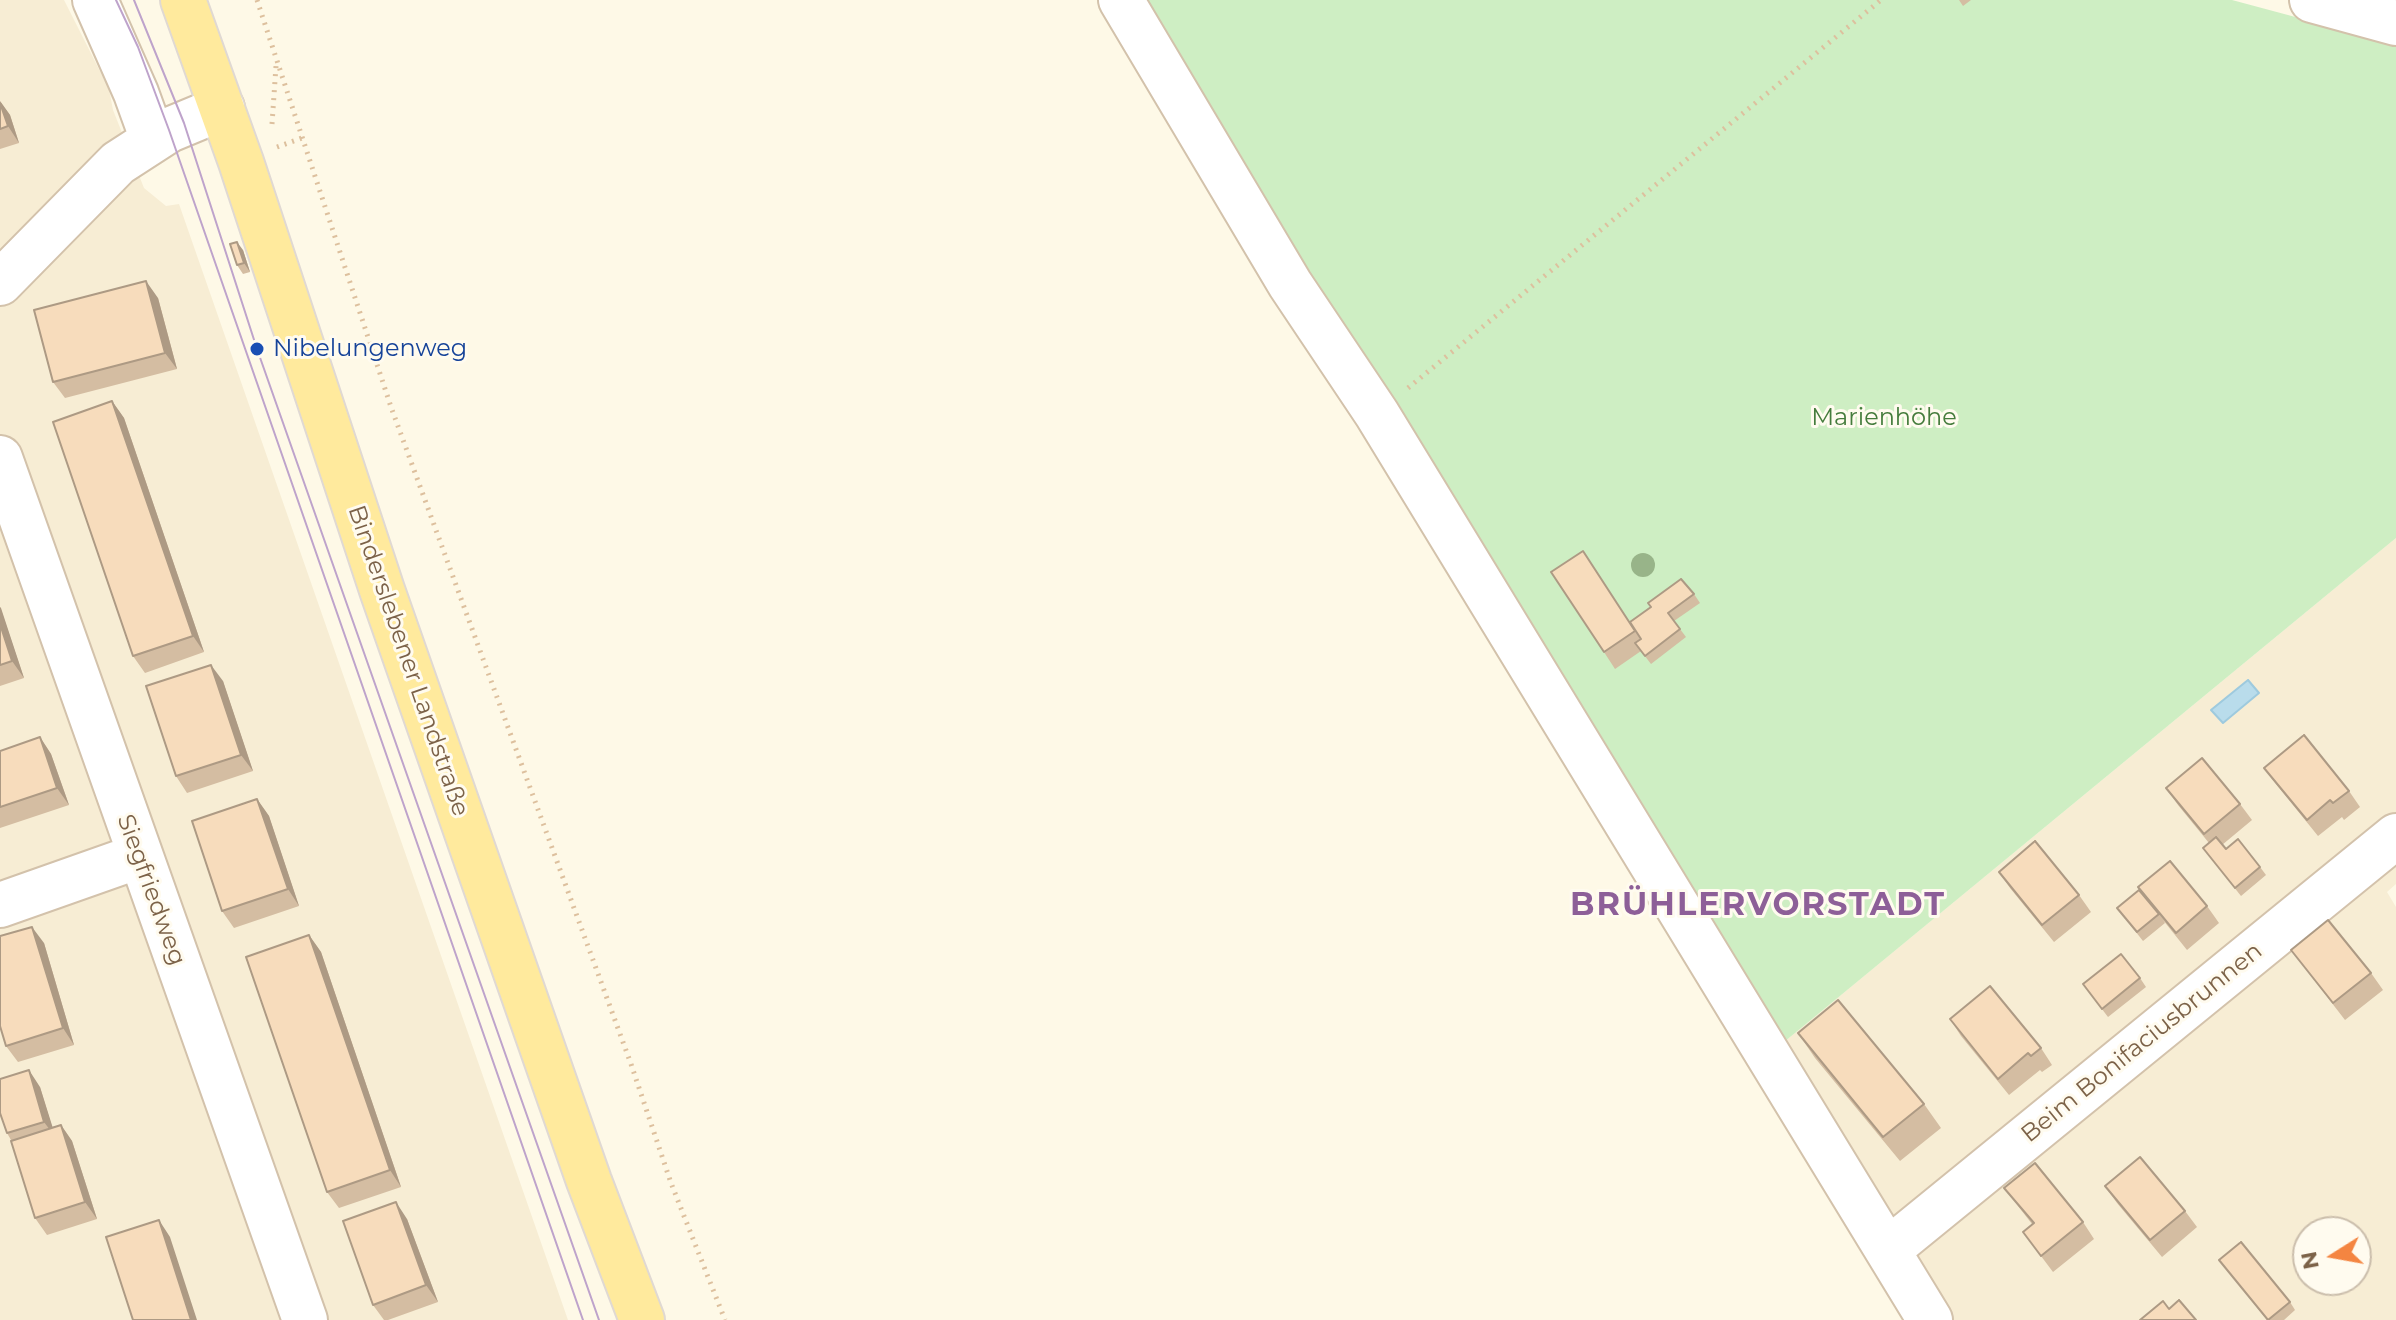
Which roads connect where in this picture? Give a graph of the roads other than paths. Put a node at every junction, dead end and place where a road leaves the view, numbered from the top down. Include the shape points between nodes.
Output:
1 (95, 0) edge
2 (183, 0) edge
3 (1121, 0) edge
4 (2312, 0) edge
5 (2396, 23) edge
6 (222, 108) junction
7 (153, 140) junction
8 (0, 283) edge
9 (0, 458) edge
10 (2396, 836) edge
11 (139, 856) junction
12 (0, 905) edge
13 (1888, 1250) junction
14 (305, 1320) edge
15 (642, 1320) edge
16 (1930, 1320) edge

1 - 7 street
2 - 6 main road, Binderslebener Landstraße
3 - 13 street via 1290,284 1377,414
4 - 5 street
6 - 7 street
6 - 15 main road, Binderslebener Landstraße via 382,590
7 - 8 street via 118,163
9 - 11 street, Siegfriedweg
10 - 13 street, Beim Bonifaciusbrunnen
11 - 12 street
11 - 14 street, Siegfriedweg
13 - 16 street

